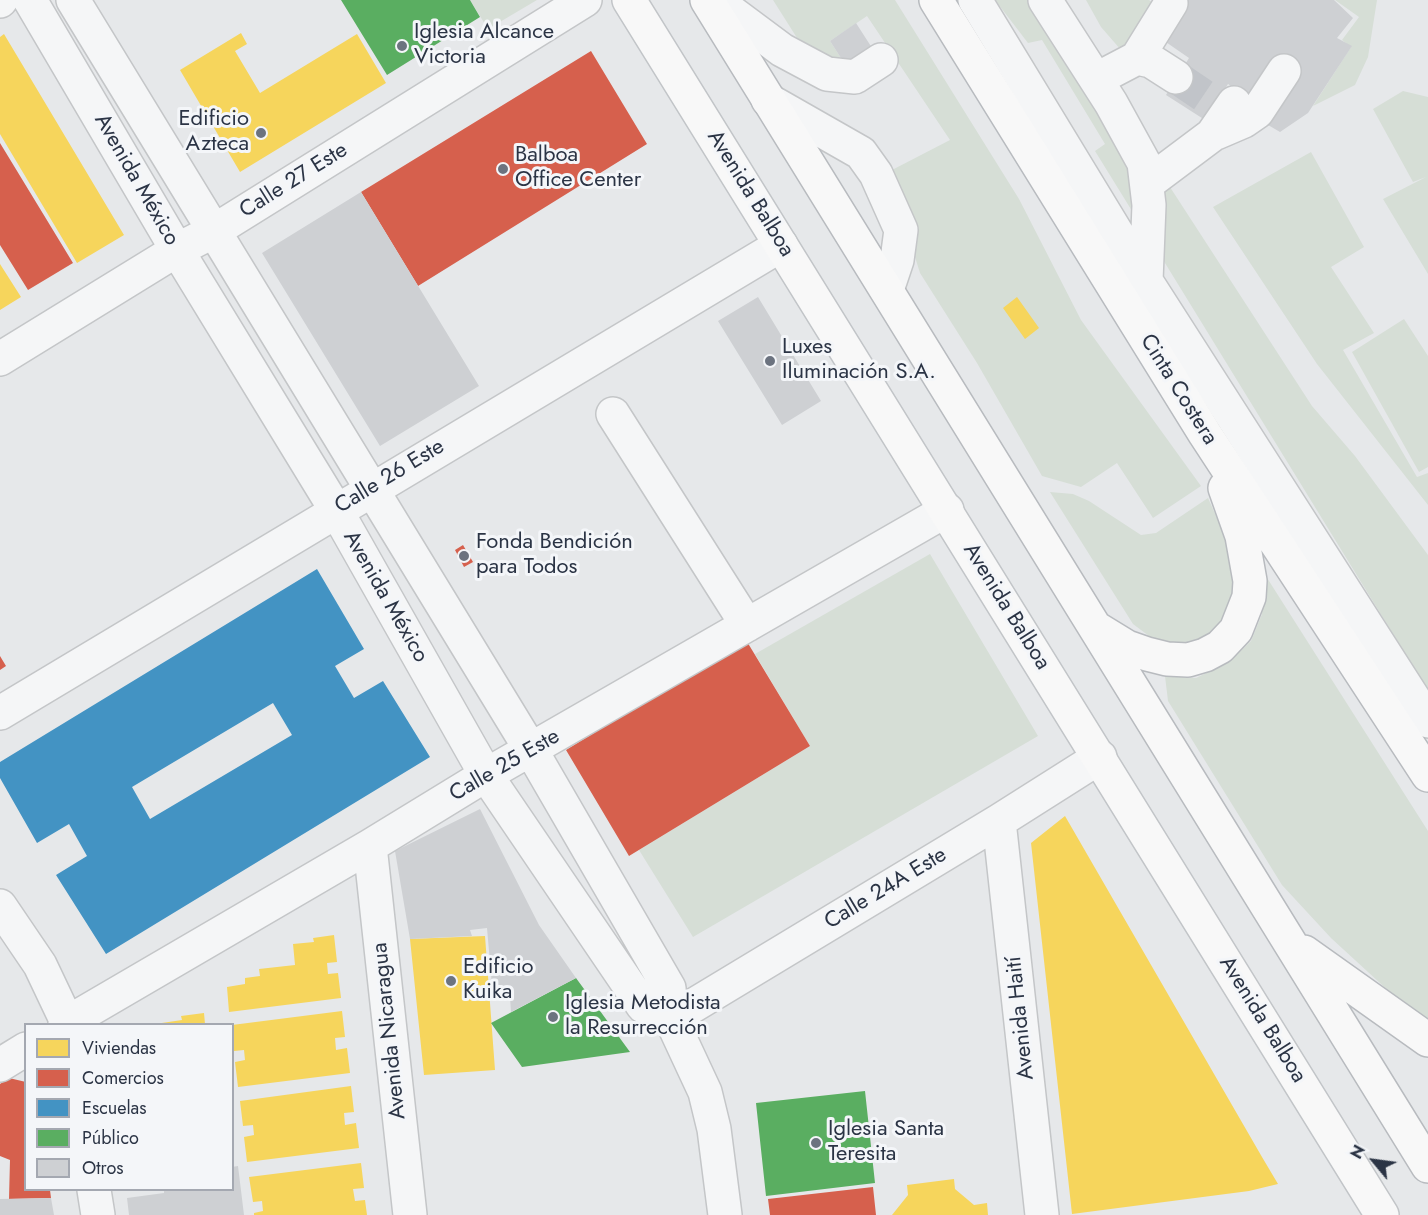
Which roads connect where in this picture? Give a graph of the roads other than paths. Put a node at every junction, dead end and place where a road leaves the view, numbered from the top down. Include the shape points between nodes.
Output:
1 (30, 0) edge
2 (73, 0) edge
3 (585, 0) edge
4 (629, 0) edge
5 (707, 0) edge
6 (715, 0) edge
7 (936, 0) edge
8 (975, 0) edge
9 (1045, 0) edge
10 (1171, 3) dead end
11 (1137, 58) junction
12 (880, 60) dead end
13 (1284, 71) dead end
14 (1176, 78) tunnel mouth
15 (1096, 79) junction
16 (768, 100) junction
17 (1148, 183) junction
18 (214, 231) junction
19 (781, 245) junction
20 (177, 250) junction
21 (1101, 266) junction
22 (1146, 281) junction
23 (887, 290) junction
24 (0, 359) edge
25 (613, 414) dead end
26 (1205, 434) junction
27 (370, 489) junction
28 (336, 510) junction
29 (947, 510) junction
30 (747, 625) junction
31 (1092, 625) junction
32 (0, 712) edge
33 (1428, 721) edge
34 (531, 750) junction
35 (1100, 757) junction
36 (486, 775) junction
37 (1428, 775) edge
38 (999, 821) junction
39 (370, 846) junction
40 (0, 906) edge
41 (1288, 940) junction
42 (671, 1019) junction
43 (67, 1023) edge
44 (69, 1023) edge
45 (1428, 1040) edge
46 (24, 1050) edge
47 (0, 1065) edge
48 (1428, 1166) edge
49 (94, 1191) edge
50 (98, 1215) edge
51 (410, 1215) edge
52 (724, 1215) edge
53 (1042, 1215) edge
54 (1382, 1215) edge

1 - 20 street, Avenida México
2 - 18 street, Avenida México
3 - 18 street, Calle 27 Este
4 - 19 main road, Avenida Balboa
5 - 16 main road
6 - 12 street via 782,50 827,74 855,77
7 - 21 main road, Cinta Costera
8 - 22 street
9 - 15 street
10 - 11 street
11 - 14 street via 1152,61
11 - 15 street
13 - 17 street via 1257,112 1244,121 1221,116
15 - 17 street via 1144,163
16 - 23 main road
16 - 23 street via 861,153 876,174 901,230
17 - 22 street
18 - 20 street, Calle 27 Este
18 - 27 street, Avenida México
19 - 27 street, Calle 26 Este
19 - 29 main road, Avenida Balboa
20 - 24 street, Calle 27 Este
20 - 28 street, Avenida México
21 - 22 street
21 - 26 main road, Cinta Costera
22 - 33 street
23 - 31 main road
25 - 30 street
26 - 31 main road via 1242,536 1250,581 1249,597 1236,630 1205,656 1178,659 1127,647
26 - 37 main road, Cinta Costera
27 - 28 street, Calle 26 Este
27 - 34 street, Avenida México
28 - 32 street, Calle 26 Este
28 - 36 street, Avenida México
29 - 30 street, Calle 25 Este
29 - 35 main road, Avenida Balboa
30 - 34 street, Calle 25 Este
31 - 41 main road
34 - 36 street, Calle 25 Este
34 - 42 street, Avenida México via 669,988
35 - 38 street, Calle 24A Este
35 - 54 main road, Avenida Balboa
36 - 39 street, Calle 25 Este
36 - 42 street, Avenida México via 643,1006
38 - 42 street, Calle 24A Este
38 - 53 street, Avenida Haití
39 - 44 street, Calle 25 Este
39 - 51 street, Avenida Nicaragua
40 - 43 street via 40,965
41 - 45 main road
41 - 48 main road
42 - 52 street, Avenida México via 705,1092 714,1129
46 - 47 street
49 - 50 street

